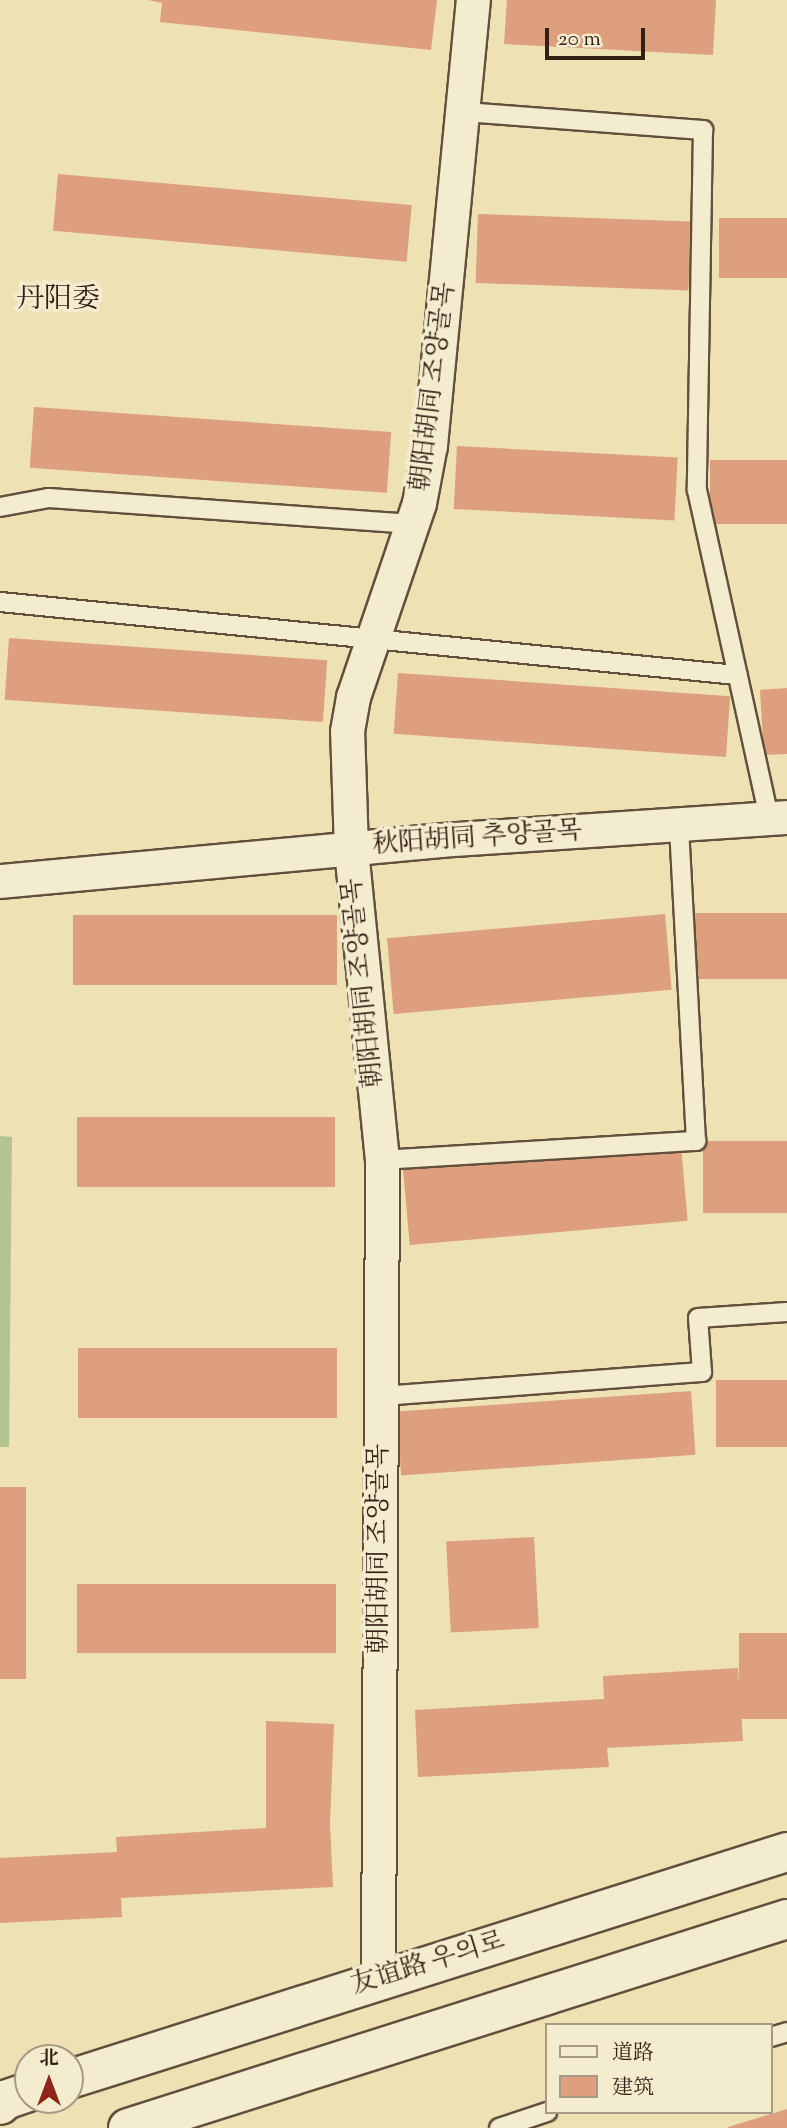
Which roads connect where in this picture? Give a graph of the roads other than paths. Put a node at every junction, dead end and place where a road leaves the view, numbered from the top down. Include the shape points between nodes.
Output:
1 (473, 0) edge
2 (464, 111) junction
3 (0, 507) edge
4 (412, 524) junction
5 (0, 602) edge
6 (372, 639) junction
7 (737, 675) junction
8 (778, 818) edge
9 (679, 824) junction
10 (351, 849) junction
11 (0, 881) edge
12 (382, 1160) junction
13 (787, 1312) edge
14 (381, 1396) junction
15 (787, 1852) edge
16 (787, 1919) edge
17 (378, 1979) junction
18 (84, 2074) edge
19 (546, 2112) edge
20 (128, 2128) edge
21 (502, 2128) edge

1 - 2 street, 朝阳胡同 조양골목
2 - 4 street, 朝阳胡同 조양골목 via 430,445
2 - 7 lane via 703,130 697,490
3 - 4 lane via 49,498
4 - 6 street, 朝阳胡同 조양골목
5 - 6 lane
6 - 7 lane
6 - 10 street, 朝阳胡同 조양골목 via 347,731
7 - 8 lane
8 - 9 street, 秋阳胡同 추양골목
9 - 10 street, 秋阳胡同 추양골목
9 - 12 lane via 696,1142
10 - 11 street, 秋阳胡同 추양골목
10 - 12 street, 朝阳胡同 조양골목
12 - 14 street, 朝阳胡同 조양골목
13 - 14 lane via 698,1318 702,1372
14 - 17 street, 朝阳胡同 조양골목
15 - 17 main road, 友谊路 우의로
16 - 20 main road
17 - 18 main road, 友谊路 우의로
19 - 21 lane

